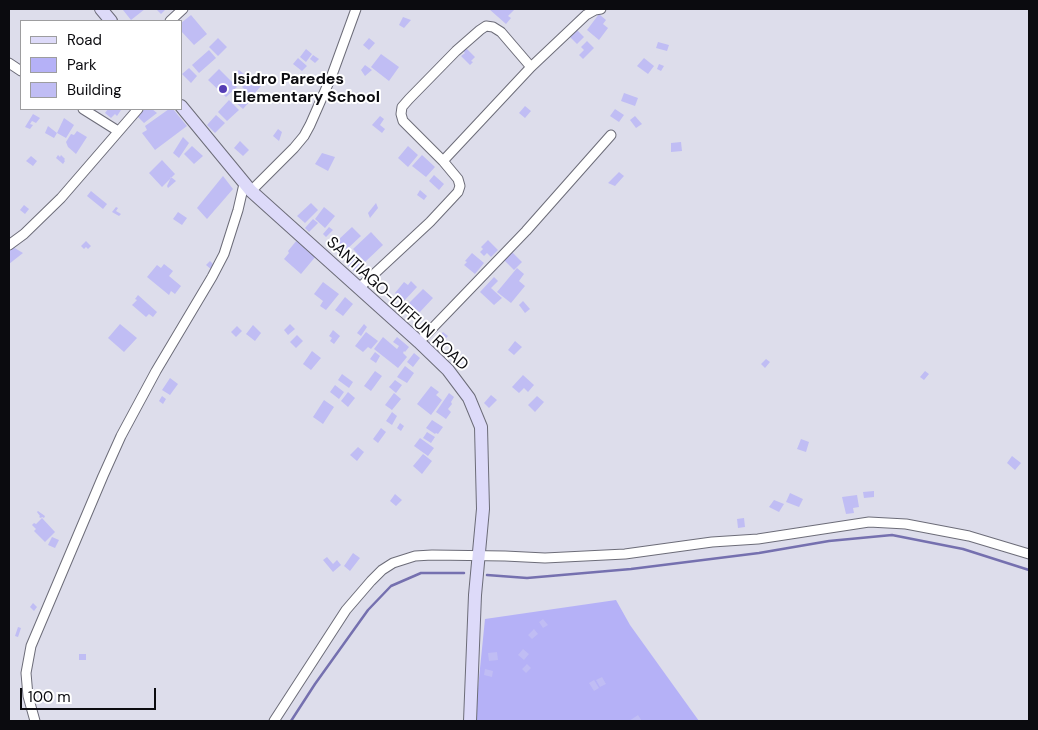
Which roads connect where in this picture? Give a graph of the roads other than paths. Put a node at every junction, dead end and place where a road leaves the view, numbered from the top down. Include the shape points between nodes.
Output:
1 (101, 9) edge
2 (183, 9) edge
3 (356, 9) edge
4 (601, 9) edge
5 (110, 20) edge
6 (171, 20) edge
7 (9, 63) edge
8 (531, 67) junction
9 (20, 69) edge
10 (182, 107) edge
11 (85, 110) edge
12 (137, 110) edge
13 (118, 130) junction
14 (611, 135) dead end
15 (443, 161) junction
16 (247, 187) junction
17 (9, 245) edge
18 (360, 288) junction
19 (418, 342) junction
20 (1029, 554) edge
21 (479, 556) junction
22 (35, 721) edge
23 (274, 721) edge
24 (470, 721) edge

1 - 5 main road
2 - 6 street
3 - 16 street via 332,75 304,136
4 - 8 street via 586,15
7 - 9 street
8 - 15 street
8 - 15 street via 501,32 486,26 409,99 400,114 403,121
10 - 16 main road, SANTIAGO-DIFFUN ROAD
11 - 13 street
12 - 13 street
13 - 17 street via 61,198
14 - 19 street via 526,231
15 - 18 street via 458,178 458,192
16 - 18 main road, SANTIAGO-DIFFUN ROAD
16 - 22 street via 224,254 121,436 31,646 26,673
18 - 19 main road, SANTIAGO-DIFFUN ROAD
19 - 21 main road, SANTIAGO-DIFFUN ROAD via 448,370 469,398 481,427 483,509
20 - 21 street via 969,536 906,524 869,522 625,554 545,558
21 - 23 street via 415,556 382,570 346,610
21 - 24 main road, SANTIAGO-DIFFUN ROAD

